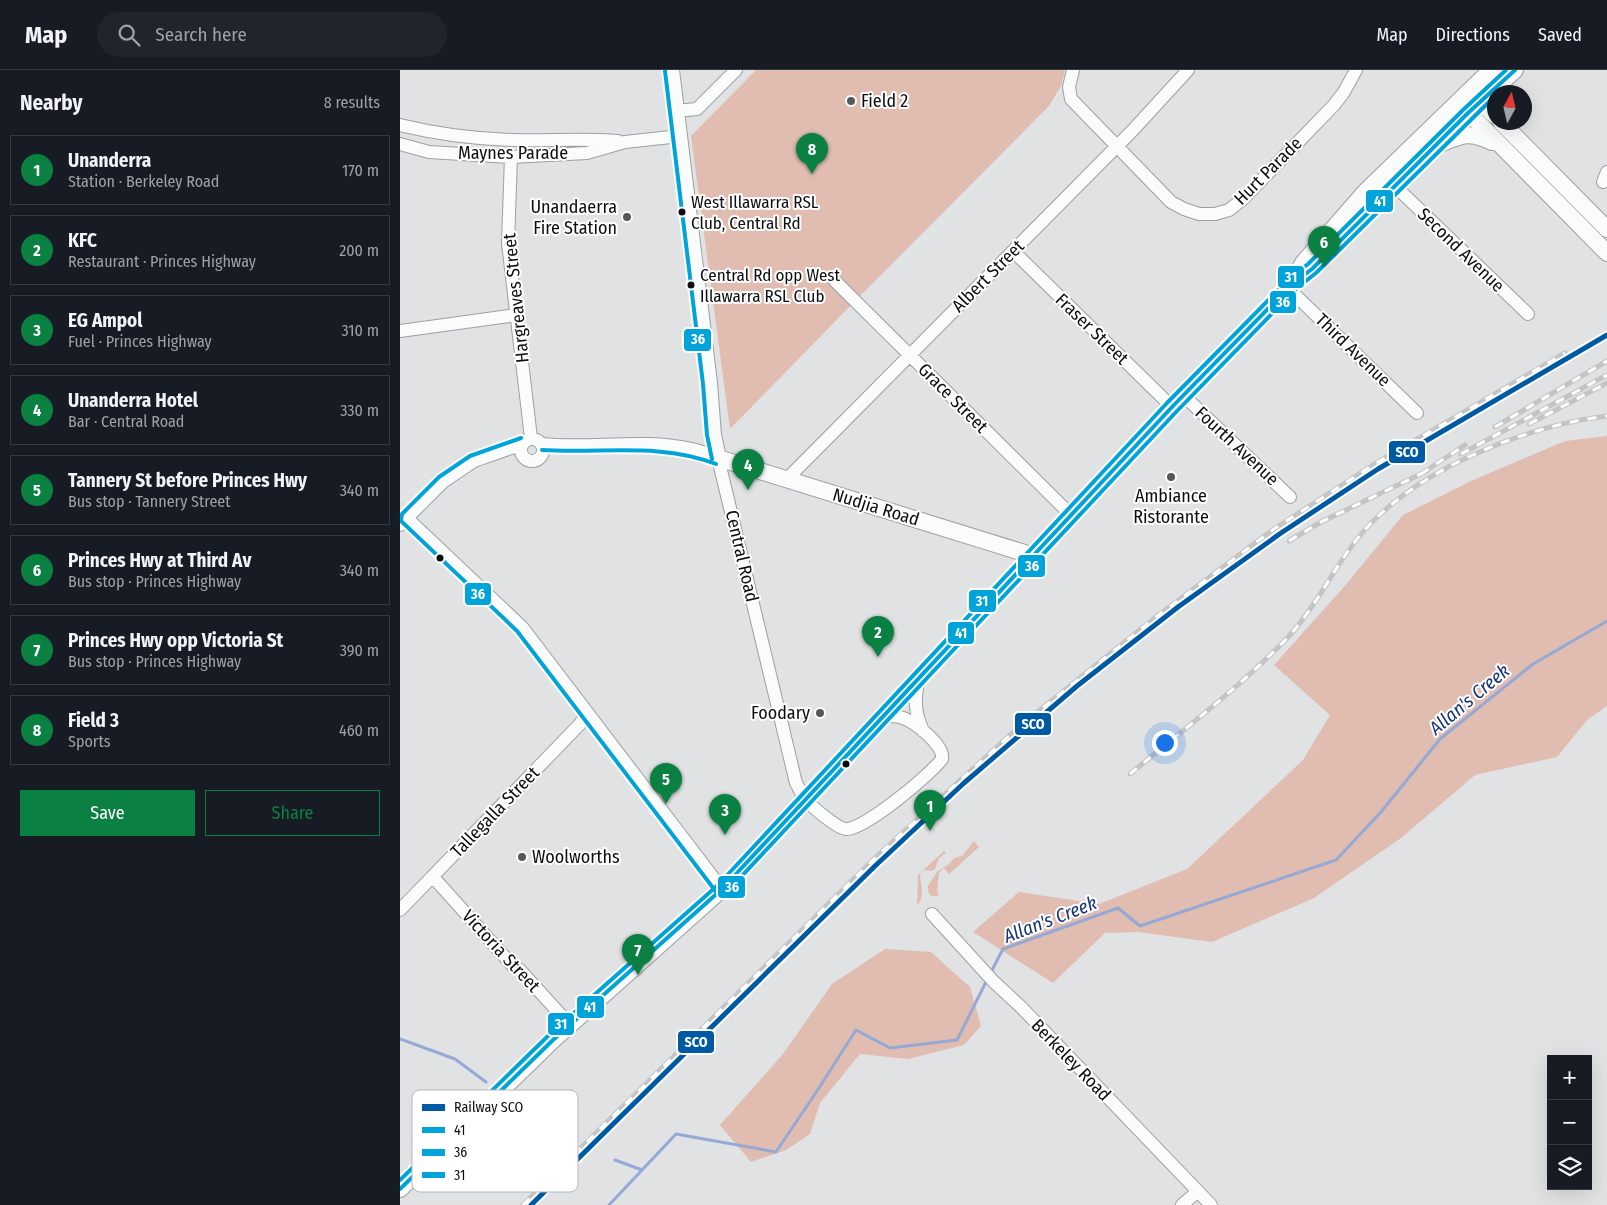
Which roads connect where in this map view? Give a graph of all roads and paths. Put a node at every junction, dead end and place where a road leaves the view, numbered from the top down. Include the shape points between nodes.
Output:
1 (671, 70) edge
2 (736, 70) edge
3 (1073, 70) edge
4 (1188, 70) edge
5 (1356, 70) edge
6 (1491, 70) edge
7 (1511, 73) edge
8 (1505, 85) edge
9 (1476, 96) junction
10 (1463, 108) junction
11 (1487, 108) edge
12 (676, 111) junction
13 (400, 124) edge
14 (1510, 130) edge
15 (680, 136) junction
16 (625, 142) junction
17 (400, 144) edge
18 (1438, 145) junction
19 (1499, 145) junction
20 (1116, 147) junction
21 (511, 157) junction
22 (1389, 180) junction
23 (1607, 229) edge
24 (1013, 251) junction
25 (1607, 253) edge
26 (835, 281) dead end
27 (1290, 285) junction
28 (1528, 314) dead end
29 (516, 315) junction
30 (400, 331) edge
31 (909, 354) junction
32 (1177, 401) junction
33 (1417, 413) dead end
34 (532, 447) junction
35 (718, 458) junction
36 (786, 480) junction
37 (1290, 497) dead end
38 (1071, 516) junction
39 (404, 522) edge
40 (1034, 556) junction
41 (918, 680) junction
42 (588, 712) junction
43 (883, 717) junction
44 (923, 731) junction
45 (806, 800) junction
46 (433, 877) junction
47 (722, 889) junction
48 (400, 910) edge
49 (932, 914) dead end
50 (570, 1024) junction
51 (502, 1090) edge
52 (412, 1178) edge
53 (400, 1190) edge
54 (1197, 1192) junction
55 (1182, 1205) edge
56 (1211, 1205) edge

1 - 12 main road, Central Road
2 - 12 street via 697,109
3 - 20 street, Hurt Parade via 1069,86 1071,100
4 - 20 street, Albert Street
5 - 20 street, Hurt Parade via 1334,105 1244,199 1229,210 1199,214 1184,209 1172,202
6 - 9 main road
7 - 8 main road
7 - 9 main road
9 - 10 main road
9 - 11 main road
10 - 18 main road
10 - 19 main road
10 - 22 main road
12 - 15 main road, Central Road
13 - 16 street, Maynes Parade via 432,133 513,140
14 - 23 main road
15 - 16 street, Maynes Parade
15 - 35 main road, Central Road
16 - 21 street, Maynes Parade via 587,153
17 - 21 street, Maynes Parade via 429,152
18 - 19 main road via 1470,134
18 - 22 main road
19 - 25 main road
20 - 24 street, Albert Street
21 - 29 street, Hargreaves Street via 508,242
22 - 27 main road via 1303,263
22 - 28 street, Second Avenue
24 - 31 street, Albert Street
24 - 32 street, Fraser Street
26 - 31 street, Grace Street
27 - 32 main road
27 - 33 street, Third Avenue
29 - 30 street
29 - 34 street, Hargreaves Street
31 - 36 street, Albert Street
31 - 38 street, Grace Street
32 - 37 street, Fourth Avenue
32 - 38 main road
34 - 35 street via 668,446 696,450
34 - 39 street via 474,461 442,482
35 - 36 main road, Nudjia Road
35 - 45 street, Central Road via 796,783
36 - 40 main road, Nudjia Road
38 - 40 main road
39 - 42 street via 522,627
40 - 41 main road
41 - 43 main road
41 - 44 street via 915,707
42 - 46 street, Tallegalla Street
42 - 47 street
43 - 44 street via 903,718
43 - 45 main road
44 - 45 street via 941,750 942,760 863,824 842,829
45 - 47 main road
46 - 48 street, Tallegalla Street
46 - 50 street, Victoria Street
47 - 50 main road
49 - 54 street, Berkeley Road
50 - 51 main road
52 - 53 main road
54 - 55 street
54 - 56 street, Berkeley Road

